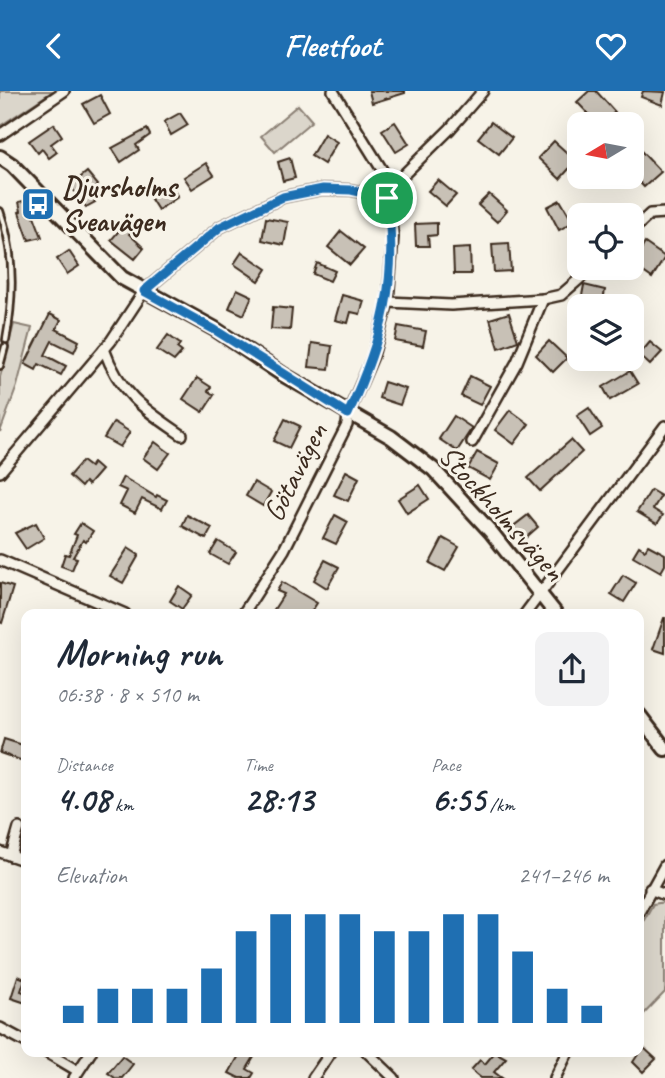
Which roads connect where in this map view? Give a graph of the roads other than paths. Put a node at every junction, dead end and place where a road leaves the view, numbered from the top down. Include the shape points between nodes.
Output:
1 (64, 91) edge
2 (333, 91) edge
3 (483, 91) edge
4 (0, 135) edge
5 (0, 157) edge
6 (392, 186) junction
7 (387, 198) junction
8 (0, 211) edge
9 (665, 213) edge
10 (644, 220) edge
11 (578, 280) edge
12 (144, 291) junction
13 (543, 299) junction
14 (388, 302) junction
15 (6, 340) dead end
16 (5, 347) dead end
17 (104, 349) junction
18 (0, 366) edge
19 (348, 414) junction
20 (665, 426) edge
21 (182, 435) dead end
22 (472, 442) dead end
23 (0, 472) edge
24 (0, 560) edge
25 (541, 596) junction
26 (113, 609) edge
27 (246, 609) edge
28 (529, 609) edge
29 (552, 609) edge
30 (644, 722) edge
31 (665, 749) edge
32 (19, 828) dead end
33 (0, 852) edge
34 (11, 856) junction
35 (21, 859) edge
36 (665, 865) edge
37 (650, 889) junction
38 (665, 895) edge
39 (644, 902) edge
40 (0, 1028) edge
41 (21, 1039) edge
42 (53, 1057) edge
43 (89, 1057) edge
44 (328, 1057) edge
45 (372, 1057) edge
46 (566, 1057) edge
47 (76, 1075) edge
48 (313, 1078) edge
49 (394, 1078) edge
50 (555, 1078) edge

1 - 4 street
2 - 6 street
3 - 6 street
5 - 12 street, Stockholmsvägen via 104,263
6 - 7 street
7 - 12 street via 323,189 283,197 220,227
7 - 14 street, Götavägen via 393,237
8 - 15 lane via 12,265
9 - 10 street via 650,214
11 - 13 street via 561,295
12 - 17 street
12 - 19 street, Stockholmsvägen
13 - 14 street via 451,305
13 - 22 street via 517,362
14 - 19 street, Götavägen via 373,356
16 - 18 lane
17 - 21 street via 121,387
17 - 23 street
19 - 25 street, Stockholmsvägen via 391,437 433,469
19 - 27 street, Götavägen via 347,425 284,550
20 - 25 street
24 - 26 street
25 - 28 street
25 - 29 street, Stockholmsvägen
30 - 31 street
32 - 34 street
33 - 34 street
34 - 35 street
36 - 37 street
37 - 38 street
37 - 39 street
40 - 41 street
42 - 47 street
43 - 47 street
44 - 48 street
45 - 49 street
46 - 50 street

